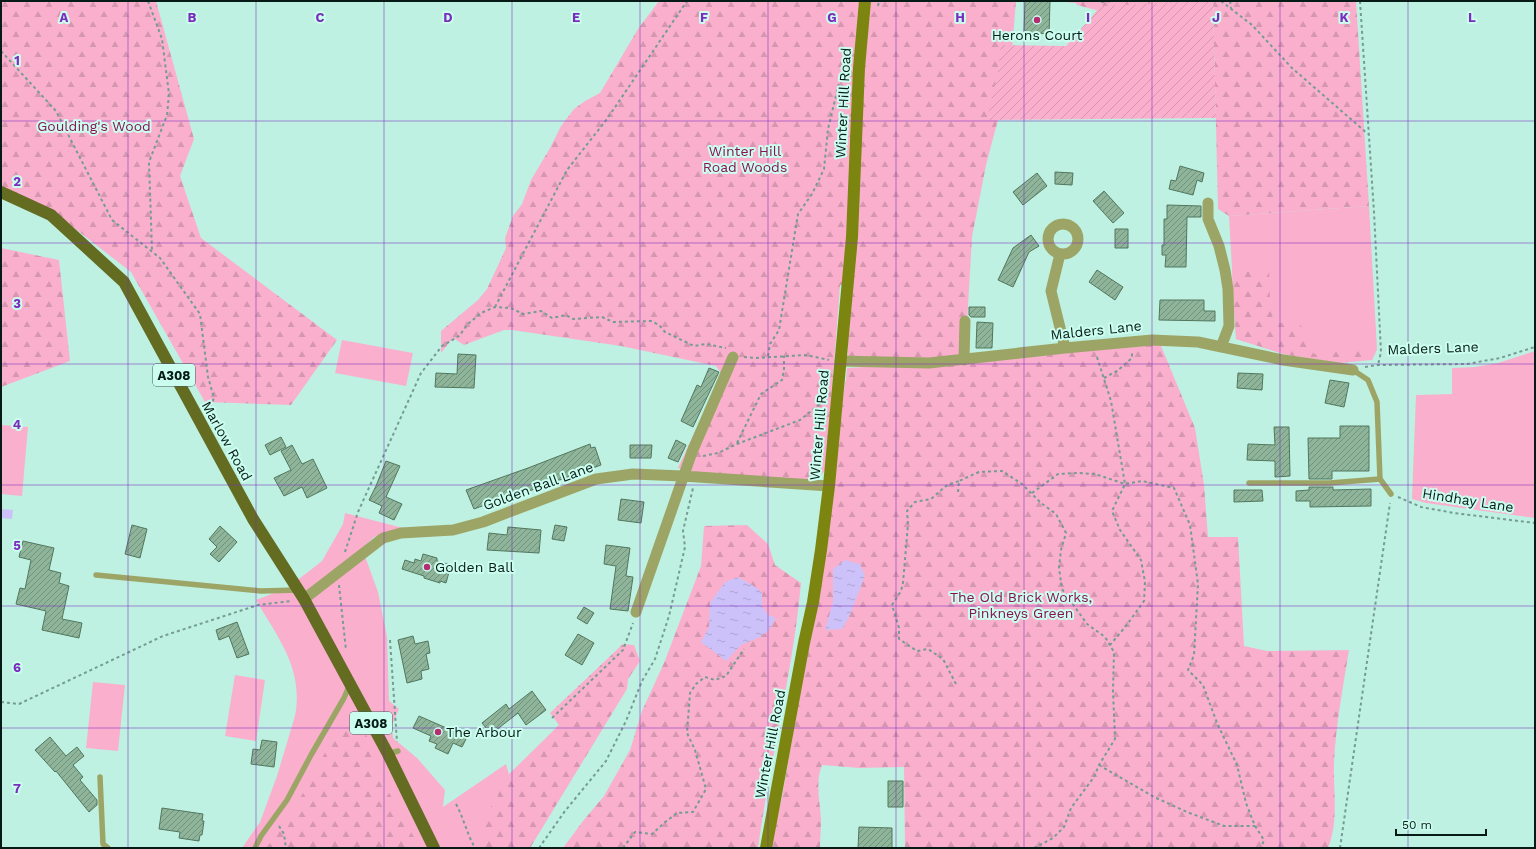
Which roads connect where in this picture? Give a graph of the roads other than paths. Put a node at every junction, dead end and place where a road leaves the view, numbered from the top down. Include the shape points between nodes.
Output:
1 (865, 1) edge
2 (1, 192) edge
3 (1208, 204) dead end
4 (1060, 254) dead end
5 (965, 321) dead end
6 (1221, 347) junction
7 (1065, 348) junction
8 (733, 357) road end
9 (964, 360) junction
10 (840, 362) junction
11 (1353, 370) joint
12 (689, 476) junction
13 (1380, 479) junction
14 (1249, 483) dead end
15 (829, 486) junction
16 (1391, 494) road end
17 (96, 575) dead end
18 (301, 595) junction
19 (636, 612) road end
20 (350, 684) junction
21 (100, 777) dead end
22 (108, 848) edge
23 (255, 848) edge
24 (434, 848) edge
25 (766, 848) edge

1 - 10 street, Winter Hill Road via 852,237
2 - 18 main road, Marlow Road / A308 via 51,215 124,282 253,519
3 - 6 street via 1208,219 1219,246 1228,289 1228,326
4 - 7 street via 1051,291
5 - 9 street
6 - 7 street, Malders Lane via 1198,342 1152,340
6 - 11 street, Malders Lane via 1283,360
7 - 9 street, Malders Lane
8 - 12 street via 692,452
9 - 10 street, Malders Lane via 929,364
10 - 15 street, Winter Hill Road
11 - 13 lane via 1368,380 1377,402
12 - 15 street, Golden Ball Lane
12 - 18 street, Golden Ball Lane via 633,474 596,479 483,522 453,530 401,533 383,538 338,574
12 - 19 street
13 - 14 lane via 1330,483
13 - 16 lane
15 - 25 street, Winter Hill Road via 813,602
17 - 18 lane
18 - 20 main road, A308
20 - 23 lane via 287,800
20 - 24 main road, A308 via 393,753
21 - 22 lane via 103,844

